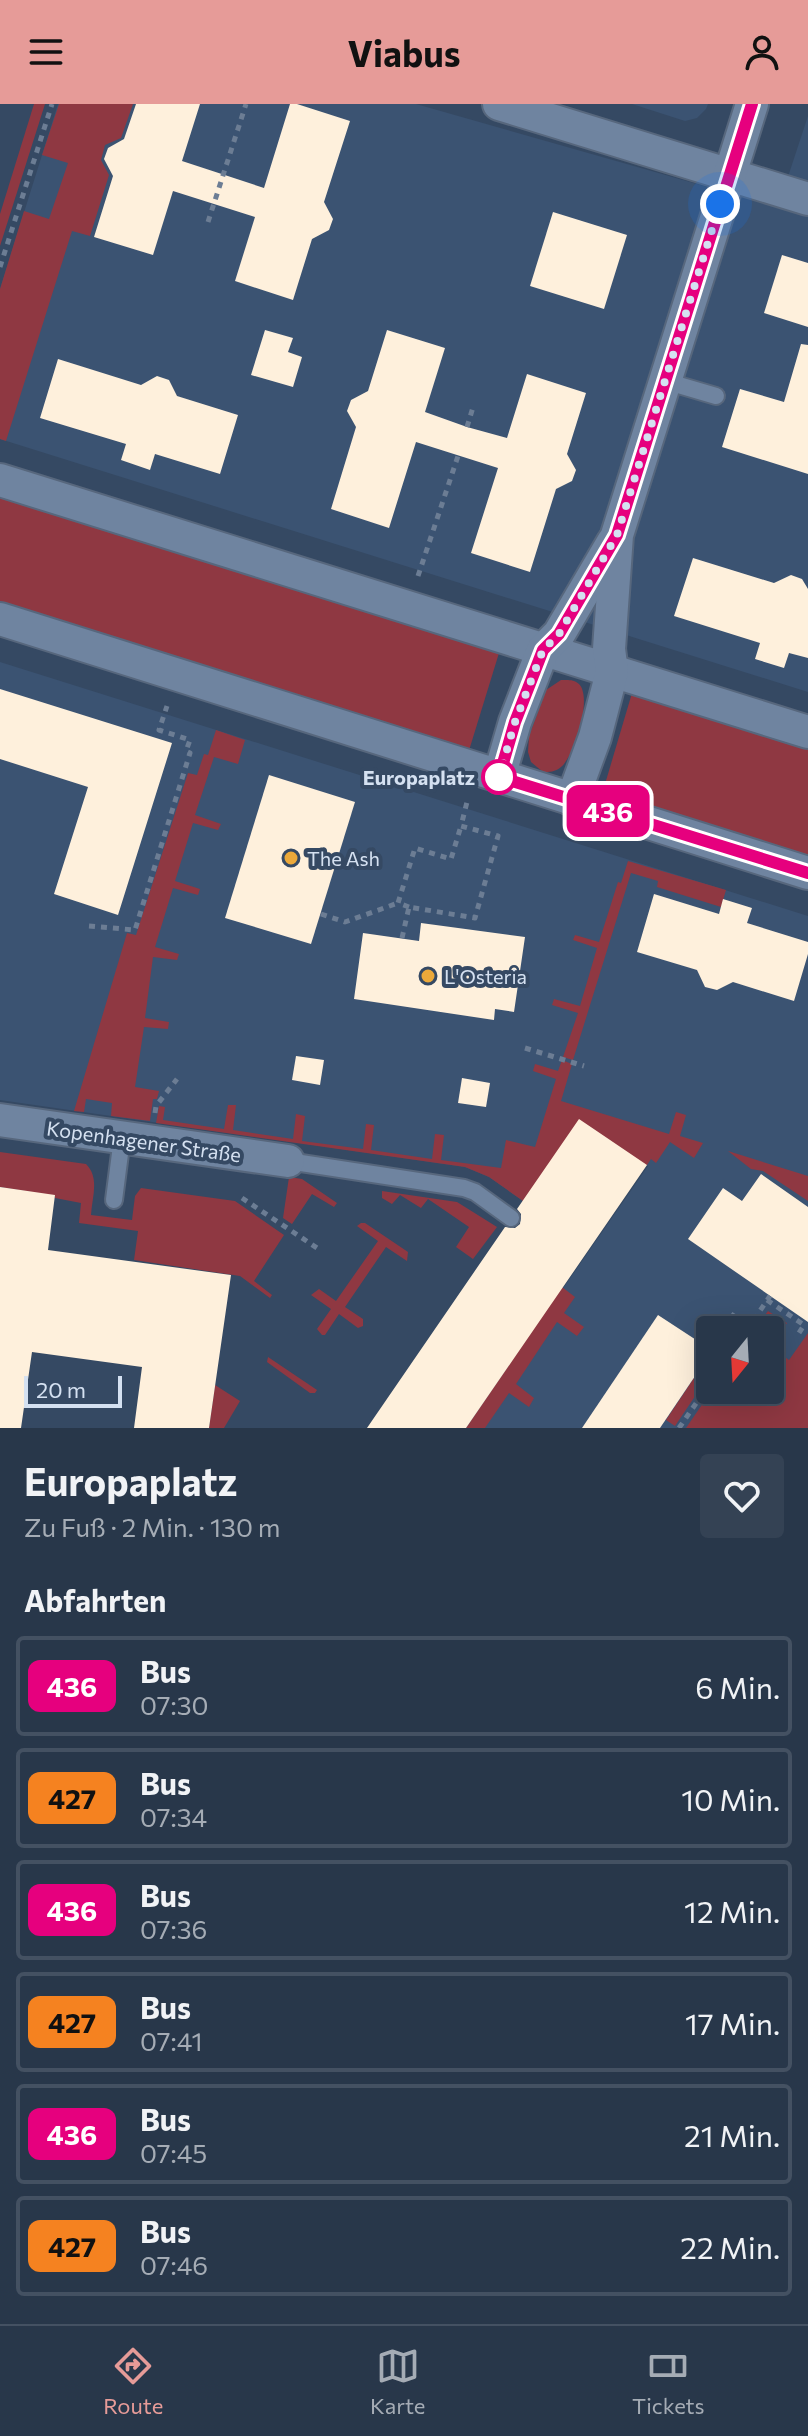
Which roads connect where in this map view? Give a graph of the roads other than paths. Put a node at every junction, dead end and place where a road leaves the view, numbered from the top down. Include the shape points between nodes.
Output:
1 (499, 104) edge
2 (752, 104) edge
3 (729, 175) junction
4 (808, 199) edge
5 (665, 381) junction
6 (716, 396) dead end
7 (0, 480) edge
8 (617, 535) junction
9 (0, 619) edge
10 (543, 650) junction
11 (612, 672) junction
12 (808, 732) edge
13 (499, 777) junction
14 (572, 800) junction
15 (808, 873) edge
16 (0, 1120) edge
17 (122, 1138) junction
18 (288, 1161) joint
19 (114, 1200) dead end
20 (511, 1218) dead end

1 - 3 street
2 - 3 street
3 - 4 street
3 - 5 street
5 - 6 lane
5 - 8 street
7 - 10 street
8 - 10 street via 559,634
8 - 11 street
9 - 13 street
10 - 11 street
10 - 13 street
11 - 12 street
11 - 14 street
13 - 14 street
14 - 15 street
16 - 17 street, Kopenhagener Straße
17 - 18 street, Kopenhagener Straße
17 - 19 lane
18 - 20 lane via 464,1188

